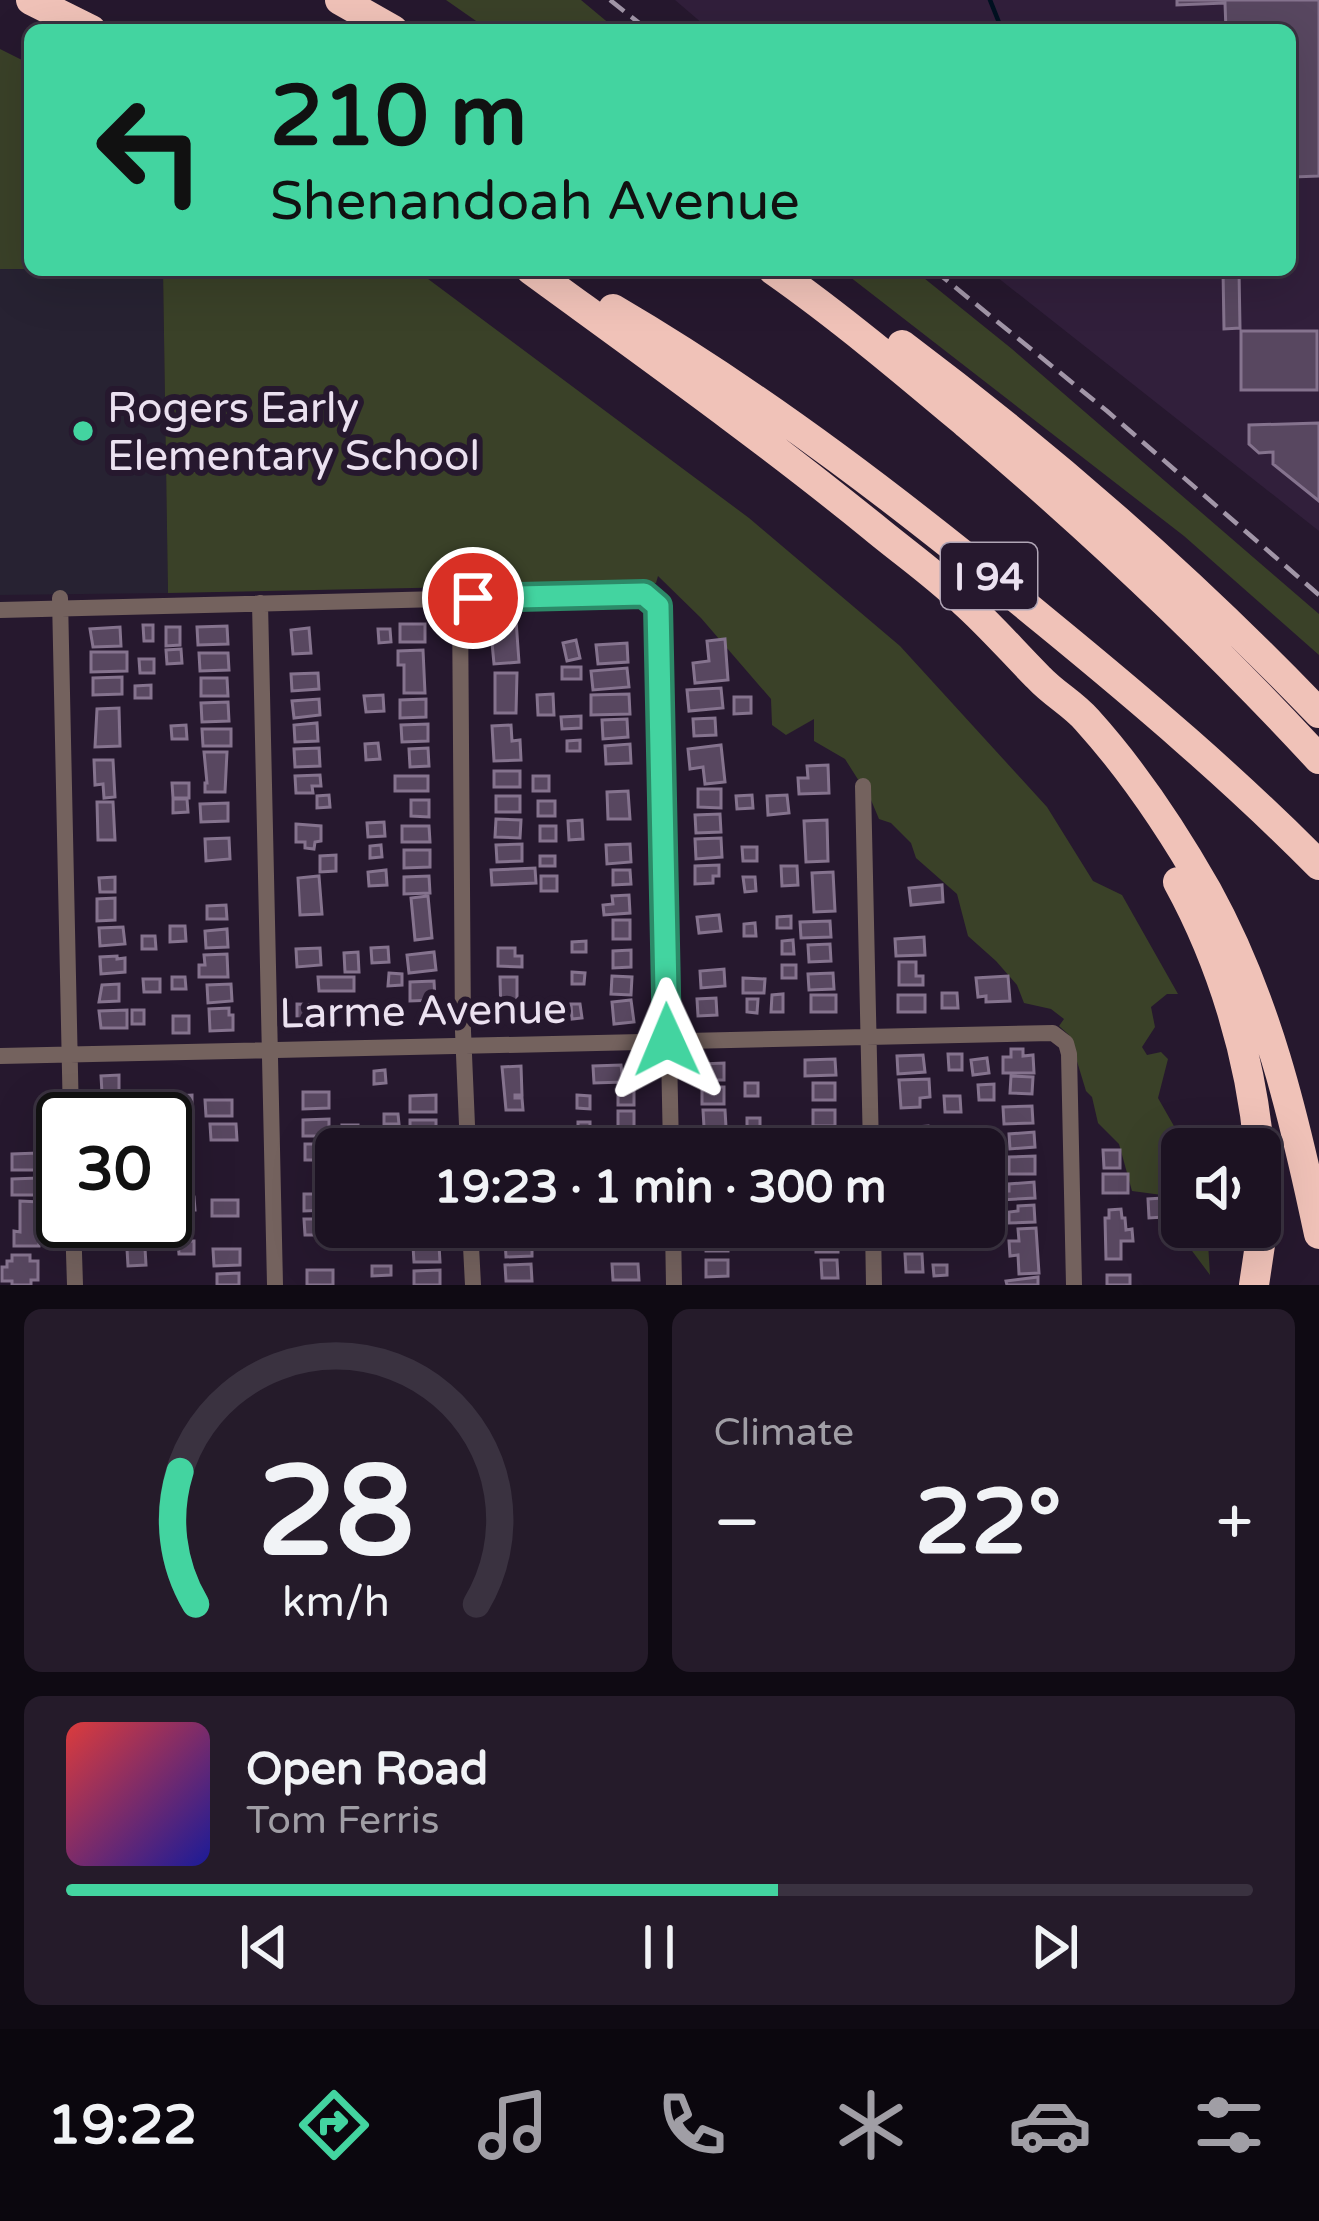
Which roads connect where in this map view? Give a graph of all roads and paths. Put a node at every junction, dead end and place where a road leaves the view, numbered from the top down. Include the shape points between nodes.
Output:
1 (31, 0) edge
2 (340, 0) edge
3 (79, 24) edge
4 (382, 24) edge
5 (539, 276) edge
6 (557, 276) edge
7 (780, 276) edge
8 (809, 276) edge
9 (1172, 567) junction
10 (460, 598) junction
11 (60, 603) junction
12 (260, 604) junction
13 (0, 610) edge
14 (1319, 692) edge
15 (1057, 697) junction
16 (1319, 713) edge
17 (1319, 759) edge
18 (863, 786) dead end
19 (1319, 865) edge
20 (869, 1036) junction
21 (667, 1040) junction
22 (464, 1045) junction
23 (269, 1050) junction
24 (70, 1054) junction
25 (0, 1056) edge
26 (71, 1092) edge
27 (466, 1128) edge
28 (669, 1128) edge
29 (871, 1128) edge
30 (1256, 1128) edge
31 (1319, 1234) edge
32 (74, 1248) edge
33 (471, 1248) edge
34 (673, 1248) edge
35 (873, 1248) edge
36 (1260, 1248) edge
37 (75, 1285) edge
38 (274, 1285) edge
39 (472, 1285) edge
40 (674, 1285) edge
41 (874, 1285) edge
42 (1074, 1285) edge
43 (1254, 1285) edge

1 - 3 highway
2 - 4 highway
5 - 15 highway via 772,445 963,600
6 - 19 highway, I 94 via 686,352 926,526 1120,682
7 - 17 highway, I 94 via 1050,495
8 - 9 highway via 994,416
9 - 14 highway
9 - 16 highway
10 - 12 street
10 - 21 street via 644,594 655,601
10 - 22 street
11 - 12 street
11 - 13 street
11 - 24 street
12 - 23 street
15 - 30 highway via 1193,910 1231,1012
15 - 31 highway via 1083,715 1142,789 1232,941 1274,1047
18 - 20 street
20 - 21 street, Larme Avenue
20 - 29 street
20 - 42 street, Larme Avenue via 1063,1038
21 - 22 street, Larme Avenue
21 - 28 street
22 - 23 street, Larme Avenue
22 - 27 street
23 - 24 street, Larme Avenue
23 - 38 street
24 - 25 street, Larme Avenue
24 - 26 street
32 - 37 street
33 - 39 street
34 - 40 street
35 - 41 street
36 - 43 highway

